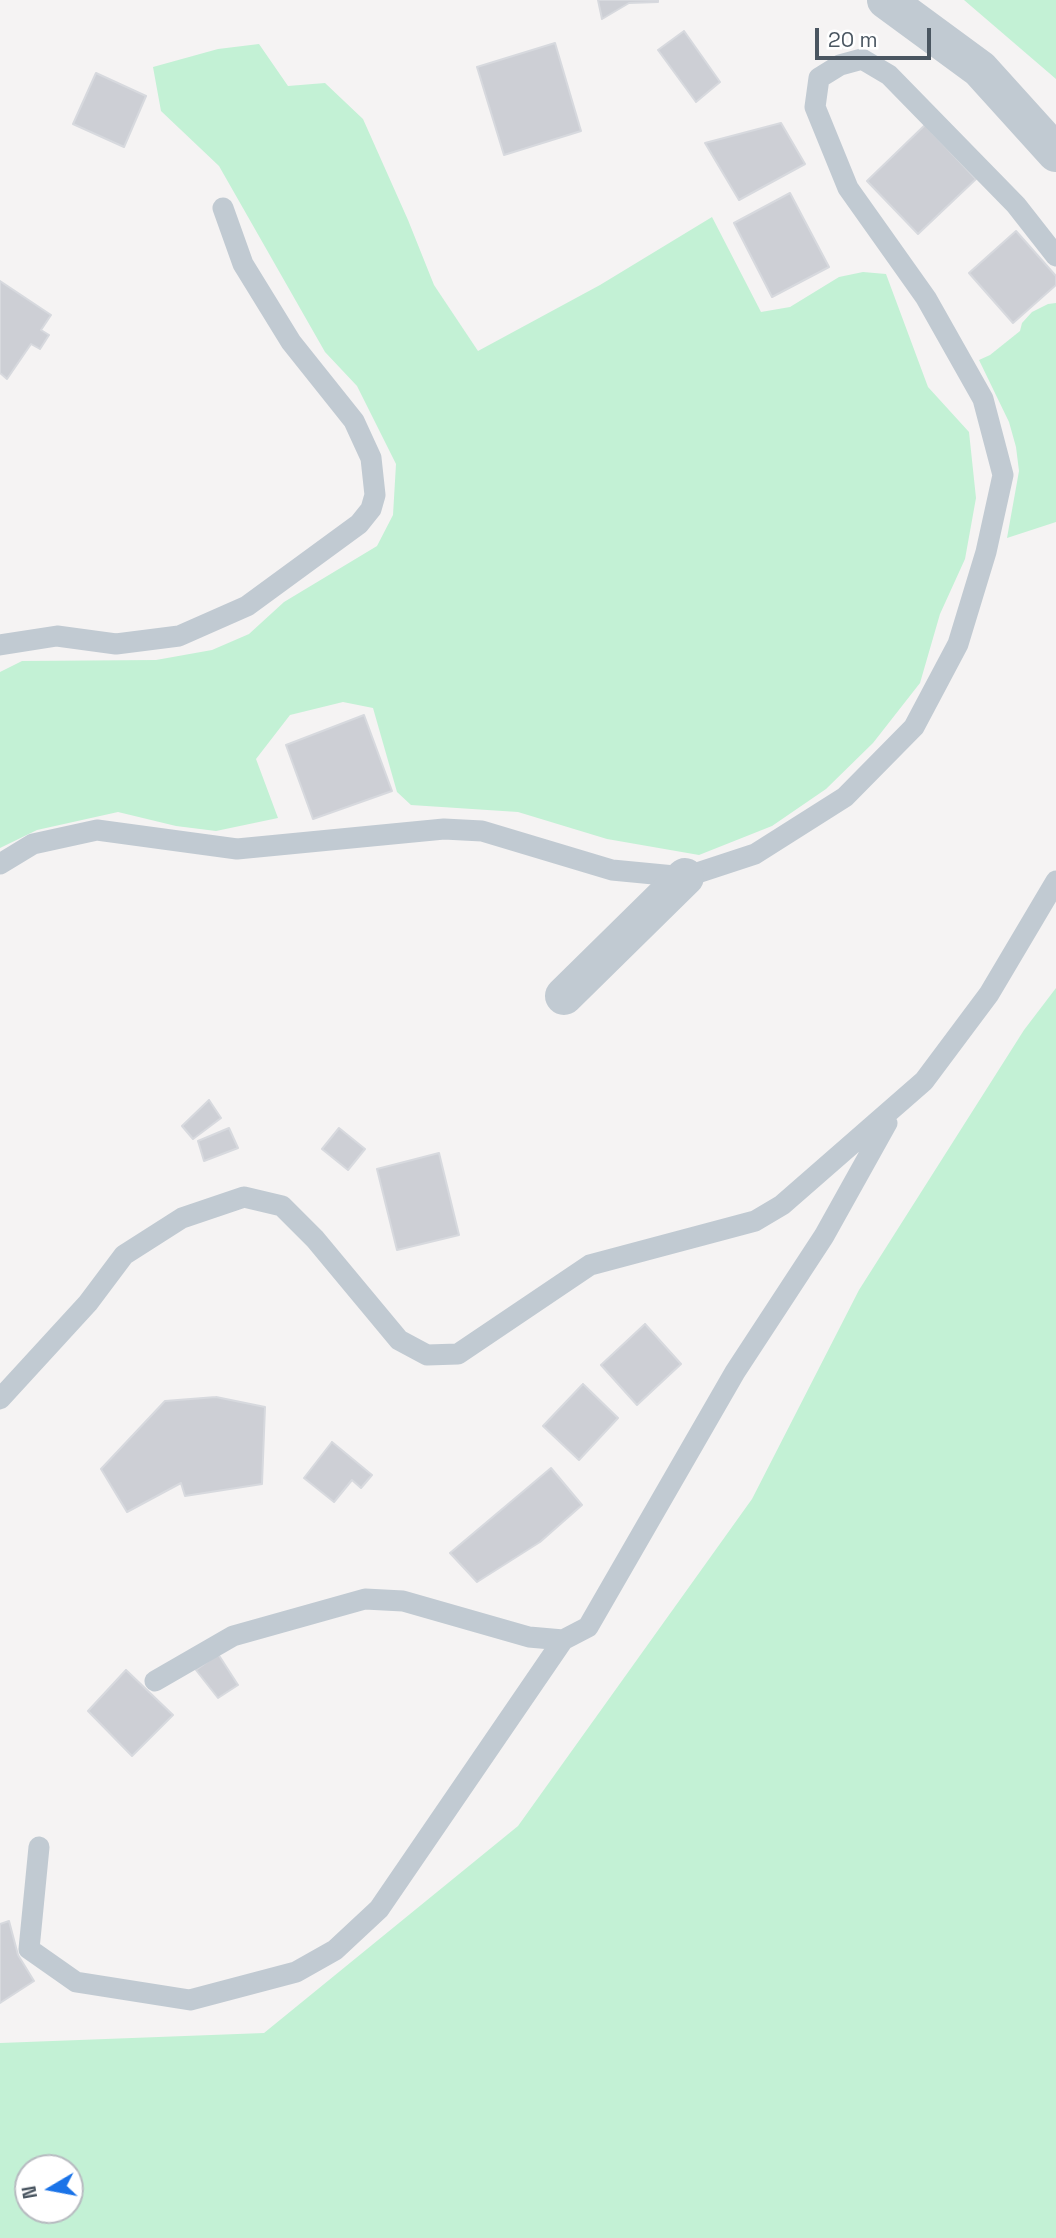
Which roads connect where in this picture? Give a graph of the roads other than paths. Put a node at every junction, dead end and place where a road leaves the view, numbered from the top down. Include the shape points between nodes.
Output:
1 (886, 0) edge
2 (1056, 153) edge
3 (223, 208) dead end
4 (1056, 256) edge
5 (0, 645) edge
6 (0, 864) edge
7 (685, 877) junction
8 (1056, 881) edge
9 (564, 996) dead end
10 (894, 1109) junction
11 (0, 1399) edge
12 (563, 1640) junction
13 (155, 1681) dead end
14 (38, 1847) dead end

1 - 2 street via 980,69
3 - 5 lane via 250,276 291,342 354,421 371,458 375,495 371,509 359,524 247,606 179,636 116,644 57,636
4 - 7 lane via 1016,205 889,75 862,60 840,65 819,78 815,107 848,188 926,299 983,399 1003,475 986,552 958,643 914,727 845,797 755,854
6 - 7 lane via 33,844 97,830 237,849 444,830 482,831 612,870
7 - 9 street
8 - 10 lane via 989,994 924,1081
10 - 11 lane via 782,1205 755,1221 590,1265 457,1354 427,1355 399,1340 282,1206 244,1197 181,1218 124,1255 88,1303
10 - 12 lane via 824,1236 735,1372 589,1627
12 - 13 lane via 529,1637 403,1601 365,1599 233,1636
12 - 14 lane via 379,1909 335,1950 296,1972 190,2000 76,1982 29,1949

